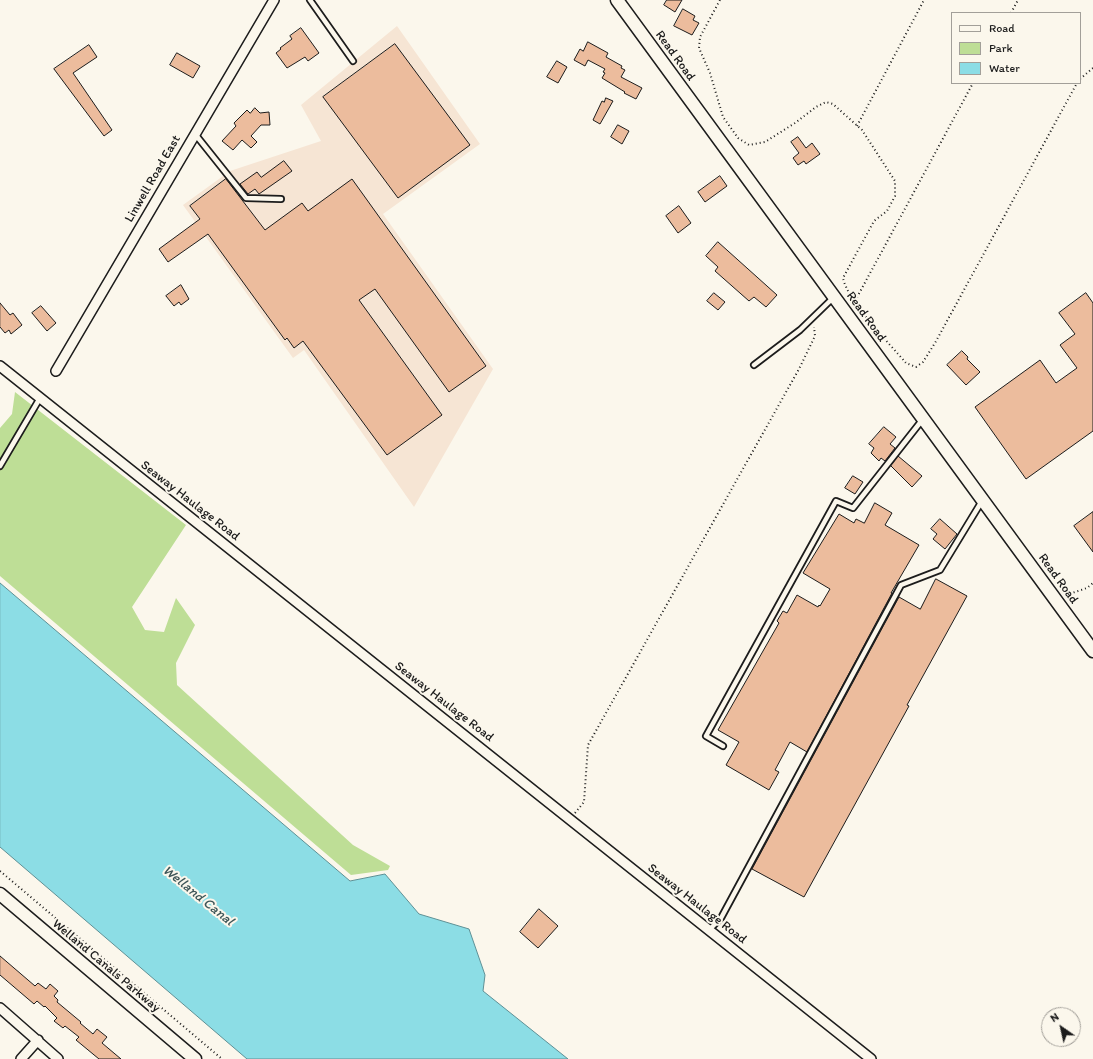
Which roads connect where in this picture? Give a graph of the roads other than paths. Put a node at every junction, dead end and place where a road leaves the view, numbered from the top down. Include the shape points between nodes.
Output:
1 (274, 0) edge
2 (310, 0) edge
3 (617, 0) edge
4 (353, 61) dead end
5 (195, 134) junction
6 (281, 199) dead end
7 (834, 297) junction
8 (754, 365) dead end
9 (0, 366) edge
10 (56, 371) dead end
11 (40, 398) junction
12 (923, 419) junction
13 (0, 466) edge
14 (982, 500) junction
15 (1093, 651) edge
16 (724, 746) dead end
17 (0, 894) edge
18 (709, 930) junction
19 (0, 1008) edge
20 (38, 1040) junction
21 (21, 1059) edge
22 (58, 1059) edge
23 (195, 1059) edge
24 (871, 1059) edge

1 - 5 street, Linwell Road East
2 - 4 lane
3 - 7 street, Read Road
5 - 6 lane via 246,198
5 - 10 street, Linwell Road East
7 - 8 lane via 800,330
7 - 12 street, Read Road
9 - 11 street, Seaway Haulage Road
11 - 13 lane
11 - 18 street, Seaway Haulage Road
12 - 14 street, Read Road
12 - 16 lane via 853,508 836,501 706,736
14 - 15 street, Read Road
14 - 18 lane via 940,570 901,585 721,918
17 - 23 street, Welland Canals Parkway
18 - 24 street, Seaway Haulage Road
19 - 20 street
20 - 21 street
20 - 22 street

